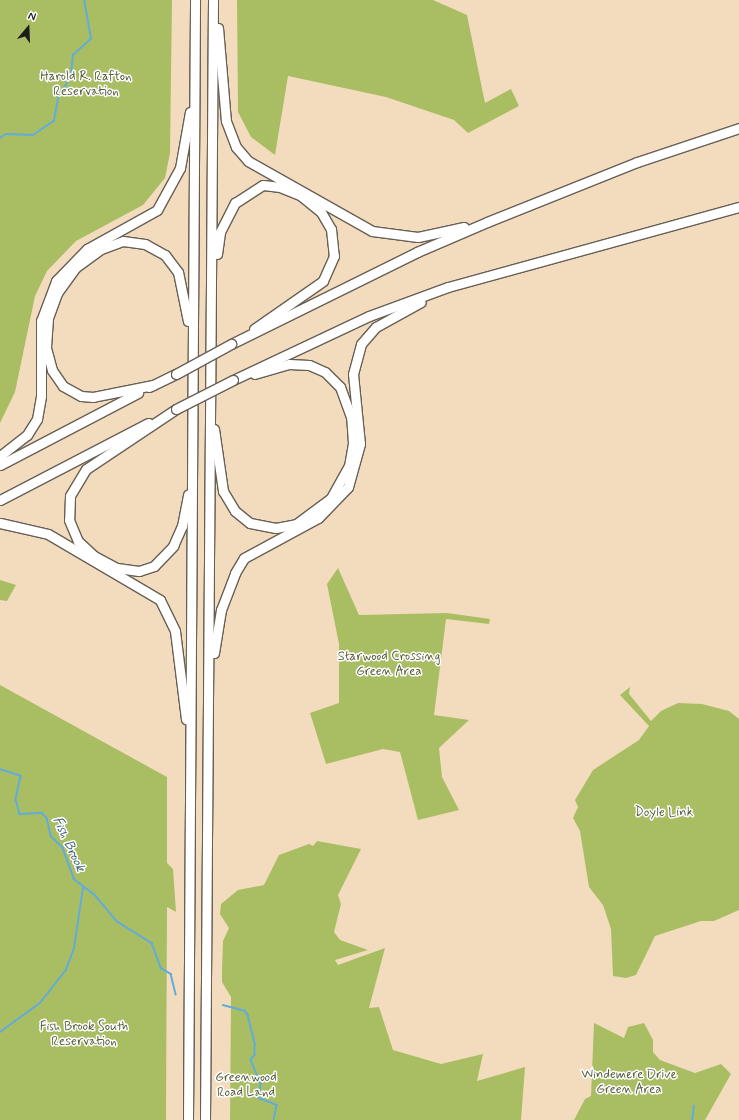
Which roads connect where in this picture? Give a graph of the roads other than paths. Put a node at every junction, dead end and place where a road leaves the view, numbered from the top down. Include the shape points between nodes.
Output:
1 (195, 0) edge
2 (214, 0) edge
3 (195, 65) junction
4 (739, 128) edge
5 (739, 207) edge
6 (487, 222) junction
7 (212, 281) junction
8 (448, 287) junction
9 (231, 344) junction
10 (193, 348) junction
11 (233, 380) junction
12 (153, 385) junction
13 (209, 403) junction
14 (176, 409) junction
15 (0, 456) edge
16 (192, 464) junction
17 (0, 465) edge
18 (0, 500) edge
19 (0, 523) edge
20 (208, 700) junction
21 (191, 770) junction
22 (188, 1120) edge
23 (205, 1120) edge

1 - 3 highway
2 - 6 highway via 226,121 236,147 248,161 308,192 349,221 379,233 418,237
2 - 7 highway
3 - 10 highway
3 - 15 highway via 185,148 174,184 157,210 87,249 56,281 40,321 41,396 37,419 27,435
4 - 6 highway via 637,162
5 - 8 highway
6 - 9 highway via 417,252
7 - 9 highway via 218,241 228,214 242,196 256,188 272,185 300,195 321,212 331,229 334,256 323,281
7 - 13 highway
8 - 11 highway via 369,316
8 - 20 highway via 376,327 361,344 353,374 360,444 348,487 318,518 260,548 240,564 221,610
9 - 12 highway, bridge
10 - 12 highway via 178,272 156,249 123,241 101,249 76,267 57,293 48,318 48,359 56,379 72,392 93,397
10 - 16 highway
11 - 13 highway via 299,364 316,368 336,381 351,417 353,442 349,466 331,498 309,517 286,527 258,526 242,518 223,491
11 - 14 highway, bridge
12 - 17 highway
13 - 20 highway
14 - 16 highway via 79,476 68,507 69,520 78,541 94,556 116,568 139,572 154,566 169,552 182,526
14 - 18 highway
16 - 21 highway
19 - 21 highway via 48,534 160,600 172,621 178,643
20 - 23 highway
21 - 22 highway

